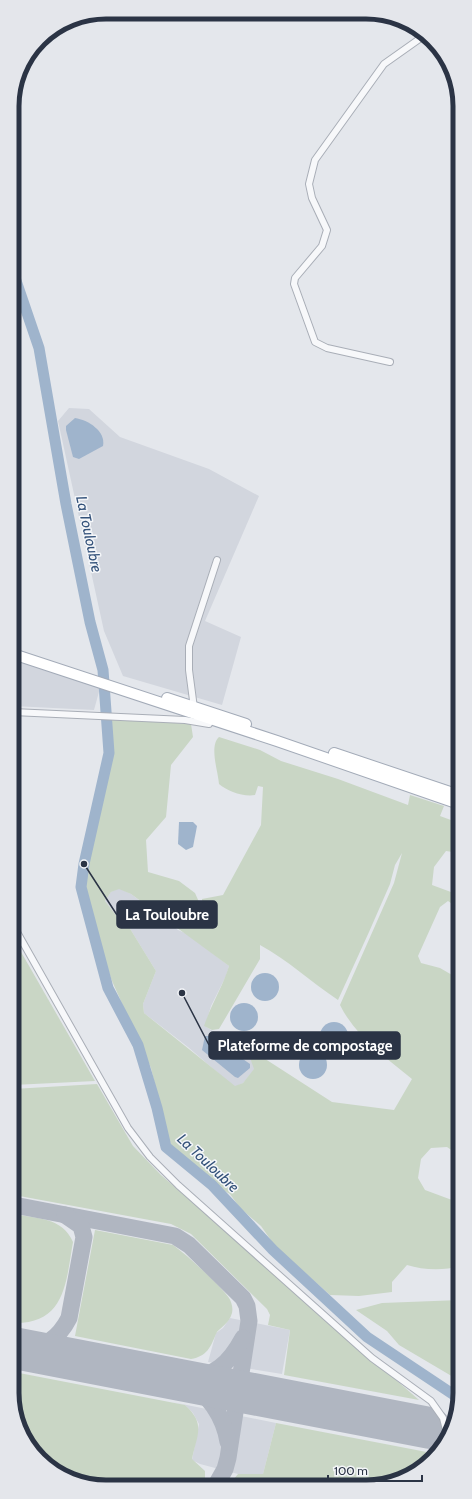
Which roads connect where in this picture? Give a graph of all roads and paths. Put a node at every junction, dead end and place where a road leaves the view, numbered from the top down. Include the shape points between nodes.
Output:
1 (421, 38) edge
2 (390, 362) dead end
3 (216, 560) dead end
4 (19, 649) edge
5 (19, 656) edge
6 (92, 676) junction
7 (193, 710) junction
8 (19, 712) edge
9 (211, 716) junction
10 (453, 793) edge
11 (453, 802) edge
12 (19, 936) edge
13 (445, 1428) edge

1 - 2 street via 384,64 314,160 309,184 312,198 327,230 322,246 295,278 294,284 315,342 327,348
3 - 7 street via 189,646
4 - 6 main road
5 - 6 main road
6 - 7 main road
7 - 9 main road
8 - 9 street via 185,720 209,724
9 - 10 main road
9 - 11 main road
12 - 13 street via 128,1128 150,1157 372,1358 431,1401

